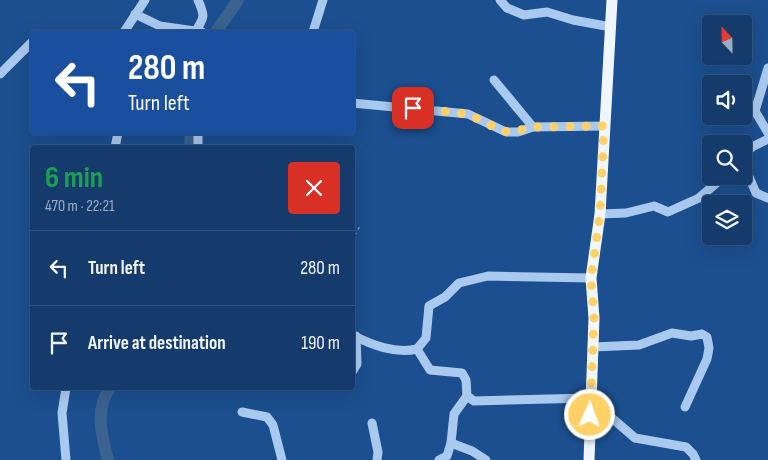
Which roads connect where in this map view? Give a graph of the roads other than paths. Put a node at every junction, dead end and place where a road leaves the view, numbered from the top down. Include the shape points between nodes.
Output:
1 (145, 0) edge
2 (198, 0) edge
3 (323, 0) edge
4 (500, 0) edge
5 (612, 0) edge
6 (135, 14) junction
7 (611, 27) junction
8 (125, 30) edge
9 (185, 30) edge
10 (199, 30) edge
11 (314, 30) edge
12 (30, 44) edge
13 (768, 68) edge
14 (0, 74) edge
15 (494, 80) dead end
16 (355, 103) edge
17 (604, 126) junction
18 (533, 127) junction
19 (768, 133) edge
20 (768, 139) edge
21 (752, 147) edge
22 (714, 185) edge
23 (752, 185) edge
24 (768, 198) edge
25 (600, 214) junction
26 (591, 278) junction
27 (355, 336) edge
28 (355, 345) edge
29 (593, 347) junction
30 (418, 348) junction
31 (355, 367) edge
32 (66, 390) edge
33 (467, 396) junction
34 (590, 398) junction
35 (685, 408) dead end
36 (242, 412) dead end
37 (590, 415) junction
38 (372, 423) dead end
39 (451, 443) junction
40 (66, 460) edge
41 (282, 460) edge
42 (377, 460) edge
43 (439, 460) edge
44 (486, 460) edge
45 (589, 460) edge
46 (696, 460) edge

1 - 6 street
2 - 10 street via 204,10
3 - 11 street
4 - 7 street via 507,8 524,15 547,12
5 - 7 main road
6 - 8 street
6 - 9 street via 160,26
7 - 17 main road
12 - 14 street
13 - 19 street via 755,111
15 - 18 street
16 - 18 street via 468,114 506,132
17 - 18 street
17 - 25 main road
20 - 21 street
22 - 25 street via 699,198 668,212 654,206 626,213
23 - 24 street via 756,193
25 - 26 main road
26 - 29 main road
26 - 30 street via 488,276 459,283 445,297 429,306 426,338
27 - 30 street via 376,346 404,350
28 - 31 street
29 - 34 main road
29 - 35 street via 639,345 672,333 707,337 708,354
30 - 33 street via 430,370 462,373
32 - 40 street via 62,413
33 - 34 street via 482,402
33 - 39 street via 454,414
34 - 37 main road
36 - 41 street via 267,417 273,425
37 - 45 main road
37 - 46 street via 613,419 634,438 686,447
38 - 42 street
39 - 43 street via 447,456
39 - 44 street

